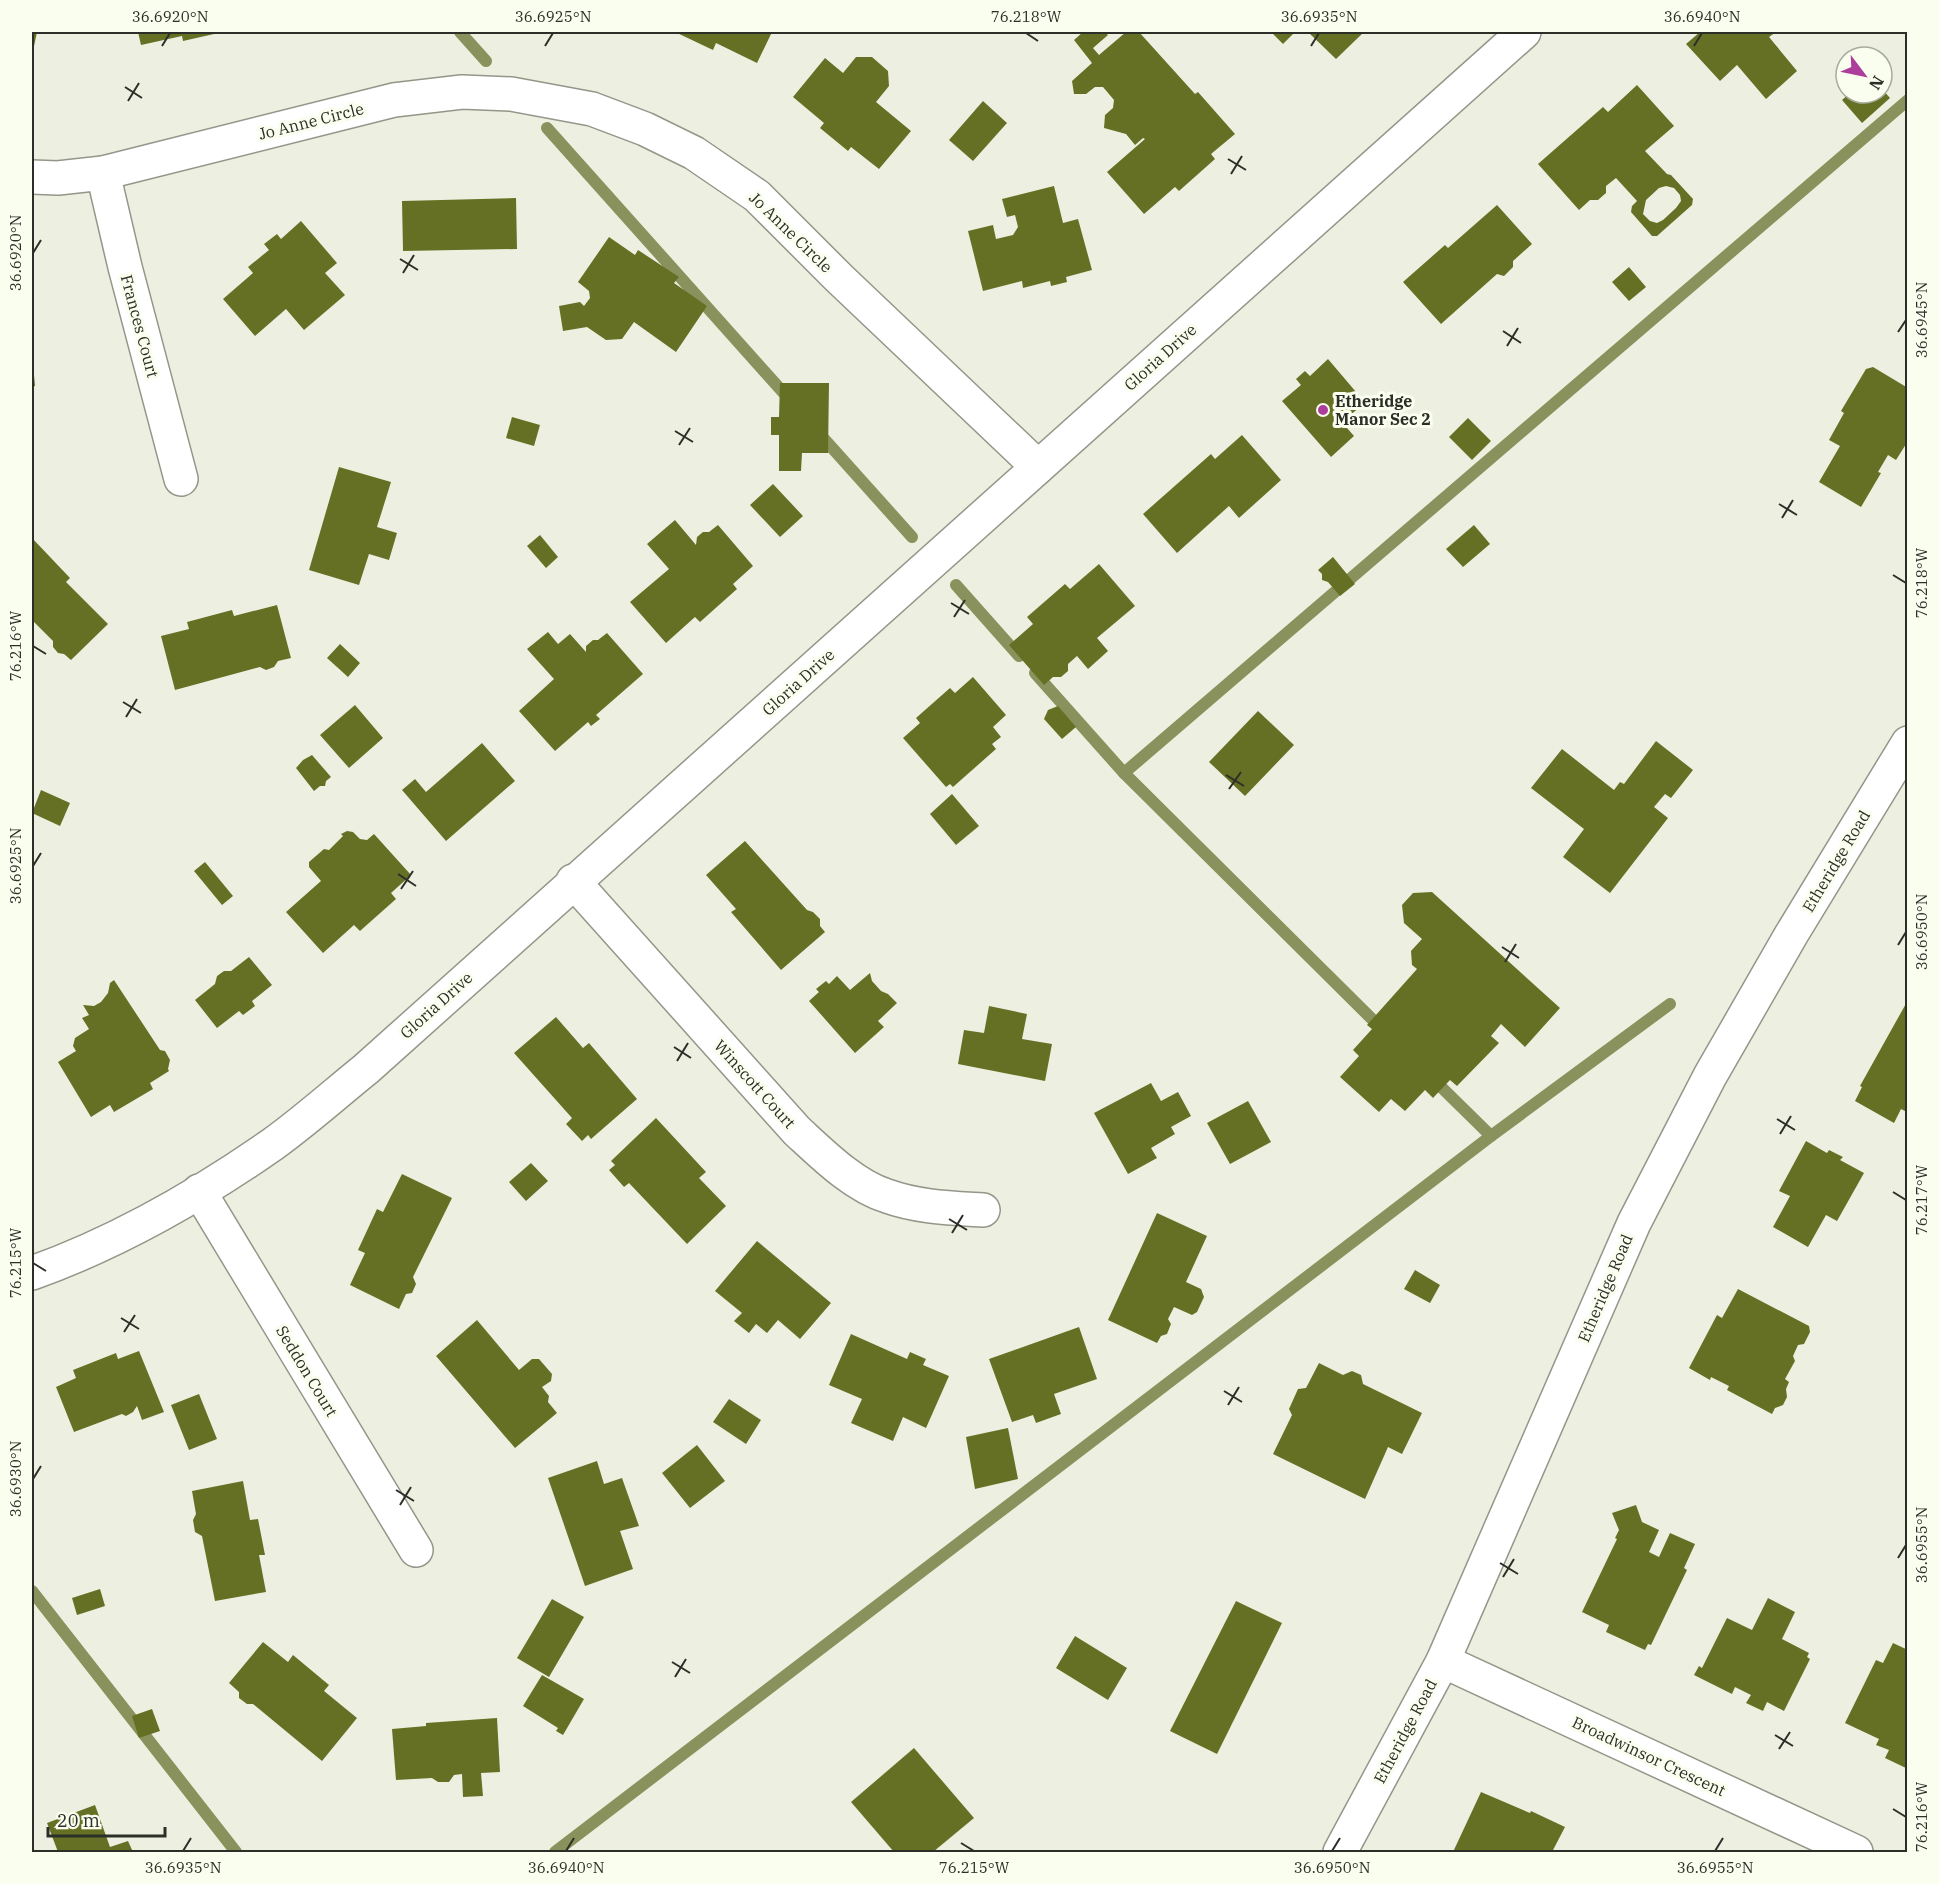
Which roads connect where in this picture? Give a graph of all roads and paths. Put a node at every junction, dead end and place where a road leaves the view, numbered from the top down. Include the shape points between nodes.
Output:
1 (1524, 32) edge
2 (103, 173) junction
3 (32, 177) edge
4 (1038, 467) junction
5 (181, 479) dead end
6 (1908, 743) edge
7 (573, 881) junction
8 (199, 1191) junction
9 (983, 1210) dead end
10 (32, 1273) edge
11 (416, 1550) dead end
12 (1443, 1661) junction
13 (1340, 1852) edge
14 (1856, 1852) edge

1 - 4 street, Gloria Drive
2 - 3 street, Jo Anne Circle
2 - 4 street, Jo Anne Circle via 405,99 462,92 511,94 592,109 694,153 757,196
2 - 5 street, Frances Court
4 - 7 street, Gloria Drive
6 - 12 street, Etheridge Road via 1710,1076 1634,1223
7 - 8 street, Gloria Drive via 366,1069 274,1143
7 - 9 street, Winscott Court via 797,1131 823,1154 867,1188 887,1197 931,1206
8 - 10 street, Gloria Drive via 133,1229
8 - 11 street, Seddon Court
12 - 13 street, Etheridge Road
12 - 14 street, Broadwinsor Crescent

